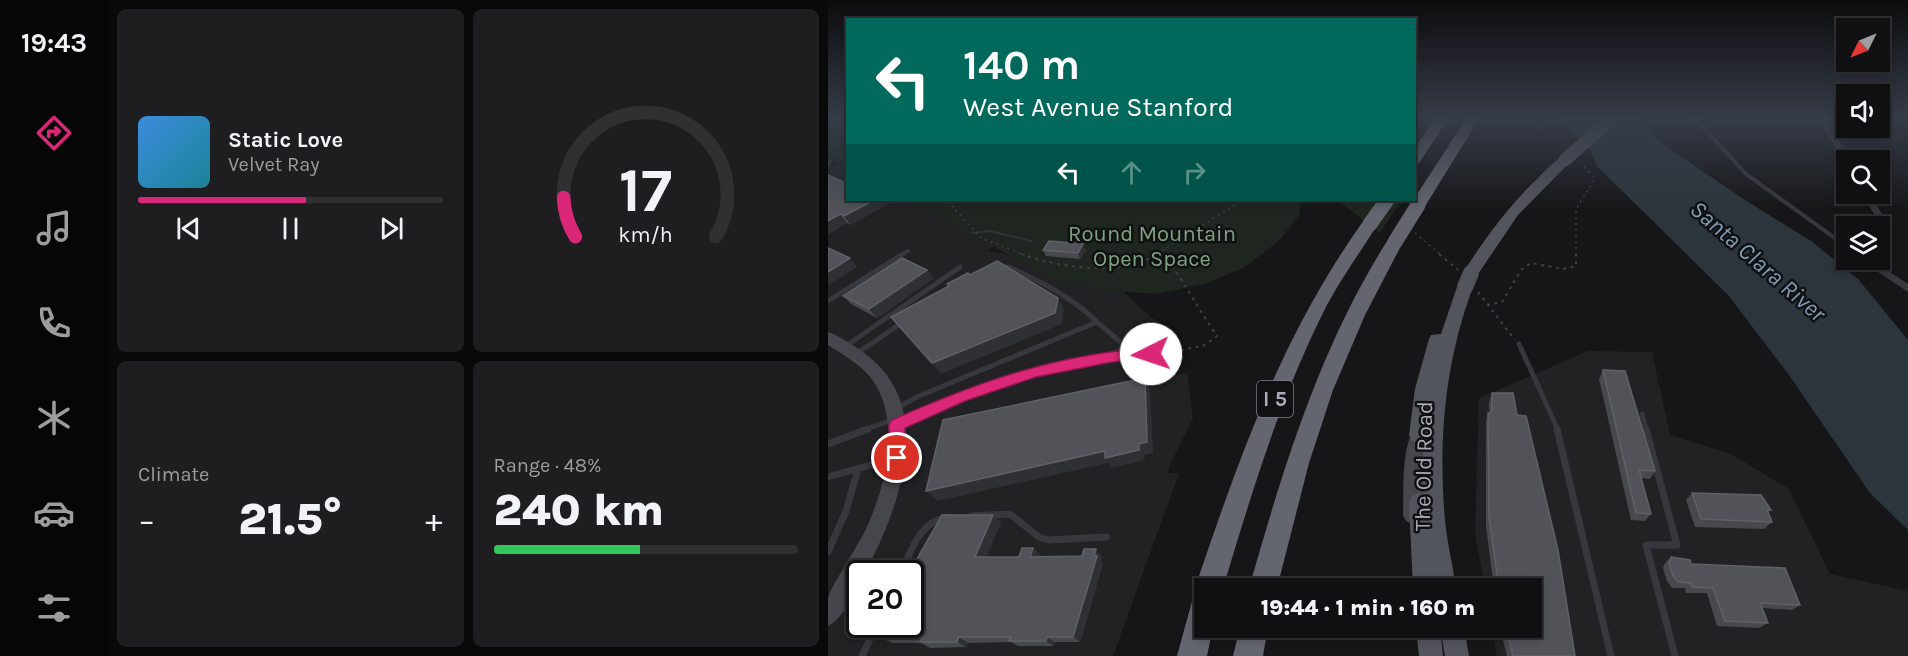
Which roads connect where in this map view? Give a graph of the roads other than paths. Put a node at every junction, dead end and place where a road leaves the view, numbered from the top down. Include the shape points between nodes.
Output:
1 (1453, 150) edge
2 (1571, 150) edge
3 (1572, 150) edge
4 (1724, 150) edge
5 (1566, 154) junction
6 (1386, 201) edge
7 (1836, 239) edge
8 (908, 251) dead end
9 (960, 267) dead end
10 (998, 267) edge
11 (1880, 270) edge
12 (1465, 277) junction
13 (1908, 289) edge
14 (828, 301) edge
15 (910, 317) edge
16 (1097, 322) junction
17 (828, 338) edge
18 (1519, 344) dead end
19 (850, 351) junction
20 (1170, 352) road end
21 (1112, 356) junction
22 (1642, 414) dead end
23 (896, 417) junction
24 (1419, 435) junction
25 (828, 444) edge
26 (897, 458) junction
27 (858, 469) junction
28 (828, 477) edge
29 (1419, 503) joint
30 (1106, 537) dead end
31 (828, 552) edge
32 (907, 560) edge
33 (1212, 578) edge
34 (1266, 578) edge
35 (1414, 578) edge
36 (1423, 578) edge
37 (1443, 578) edge
38 (836, 593) edge
39 (828, 615) edge
40 (870, 638) edge
41 (1196, 638) edge
42 (1252, 638) edge
43 (1418, 638) edge
44 (1429, 638) edge
45 (1454, 638) edge
46 (862, 656) edge
47 (1192, 656) edge
48 (1248, 656) edge
49 (1419, 656) edge
50 (1431, 656) edge
51 (1457, 656) edge
52 (1611, 656) edge
53 (1675, 656) edge

1 - 34 highway, I 5, bridge via 1360,304 1322,391
2 - 5 main road, The Old Road
3 - 5 main road, The Old Road, bridge
4 - 7 lane via 1746,174
5 - 12 main road, The Old Road via 1507,218
6 - 33 highway, I 5, bridge via 1318,305 1281,384
8 - 14 lane
9 - 19 lane
10 - 16 lane via 1009,267 1026,275 1085,309
11 - 13 street
12 - 24 main road, The Old Road via 1443,316 1430,362
12 - 37 main road, The Old Road via 1439,372 1434,420 1434,522
15 - 19 lane
16 - 21 lane via 1124,345
16 - 23 lane via 919,396
17 - 19 street
18 - 52 lane via 1558,430
19 - 23 street via 880,378
20 - 21 lane
21 - 23 lane via 1036,371
22 - 53 lane via 1677,545 1646,546
23 - 25 lane
23 - 26 street
24 - 29 street, The Old Road
24 - 35 street via 1414,459
26 - 27 lane
26 - 38 street via 868,549
27 - 28 lane
27 - 31 lane
29 - 36 main road, The Old Road
30 - 32 lane via 1048,540 1010,514 938,517 923,527
38 - 39 street
40 - 46 lane
41 - 47 highway
42 - 48 highway
43 - 49 street
44 - 50 main road
45 - 51 main road

